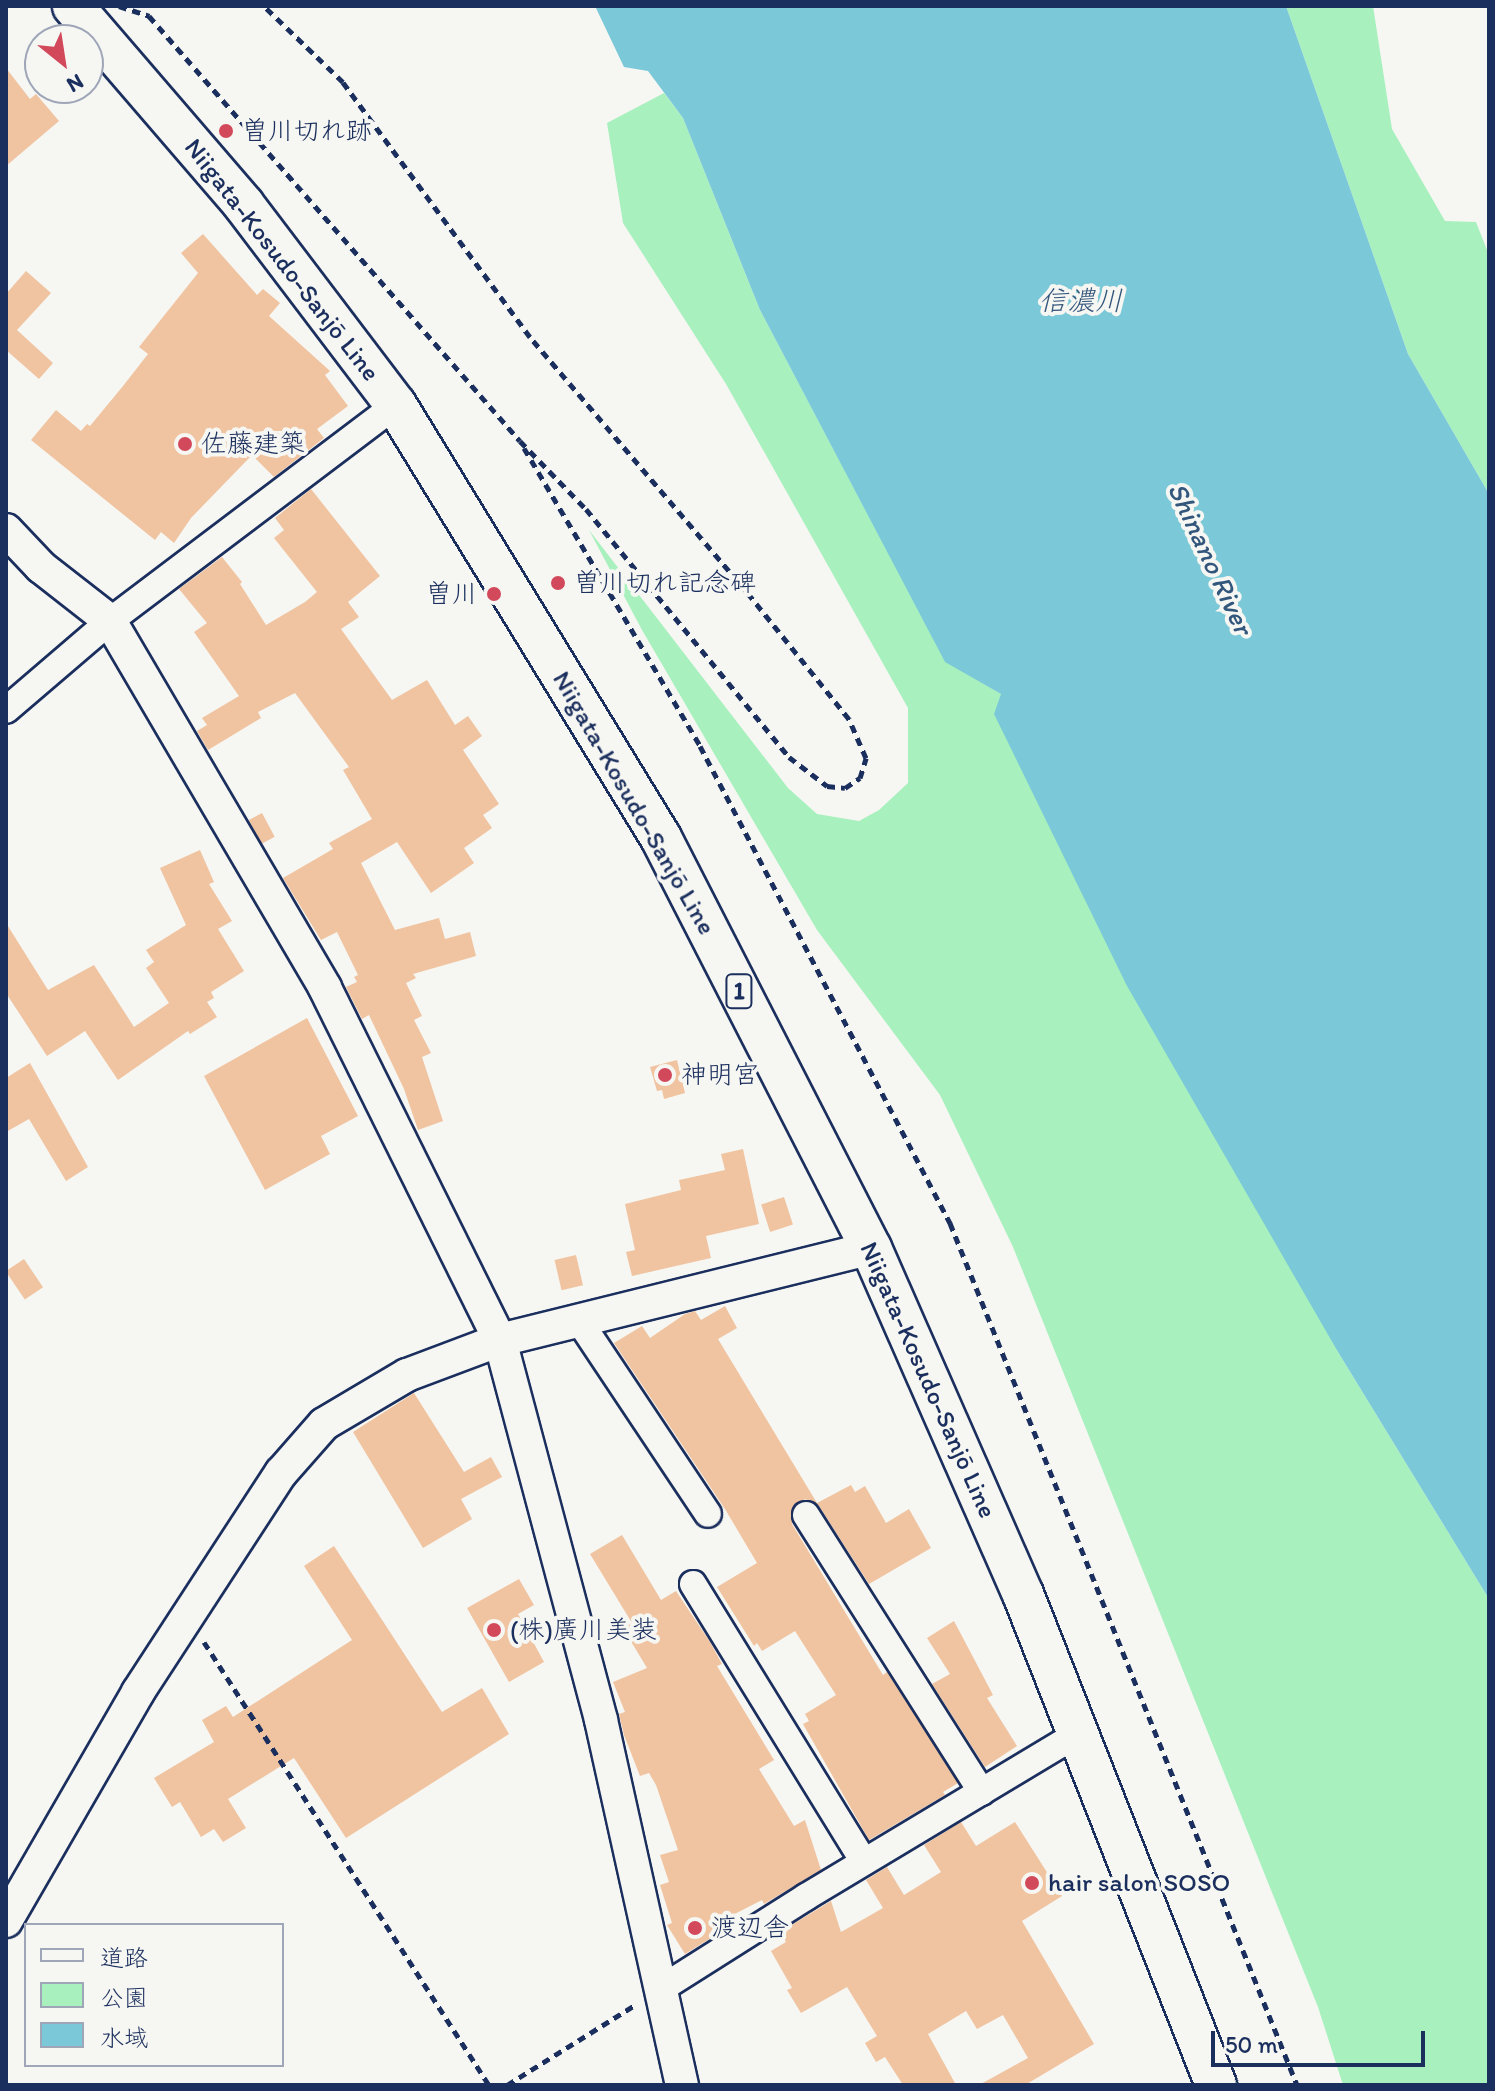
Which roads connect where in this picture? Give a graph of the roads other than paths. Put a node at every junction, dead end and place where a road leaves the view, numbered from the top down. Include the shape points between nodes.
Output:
1 (73, 6) edge
2 (396, 405) junction
3 (6, 530) edge
4 (110, 621) junction
5 (6, 710) edge
6 (871, 1248) junction
7 (578, 1319) junction
8 (500, 1340) junction
9 (708, 1514) dead end
10 (806, 1515) dead end
11 (693, 1584) dead end
12 (1076, 1735) junction
13 (982, 1792) junction
14 (864, 1862) junction
15 (6, 1921) edge
16 (659, 1990) junction
17 (682, 2085) edge
18 (1216, 2085) edge

1 - 2 main road, Niigata-Kosudo-Sanjō Line / 1 via 244,205
2 - 4 street
2 - 6 main road, Niigata-Kosudo-Sanjō Line / 1 via 661,838
3 - 4 street via 41,567
4 - 5 street
4 - 8 street via 325,988
6 - 7 street
6 - 12 main road, Niigata-Kosudo-Sanjō Line / 1 via 1023,1594
7 - 8 street
7 - 9 street
8 - 15 street via 407,1375 324,1424 281,1473 138,1692
8 - 16 street via 601,1720
10 - 13 street
11 - 14 street
12 - 13 street
12 - 18 main road, Niigata-Kosudo-Sanjō Line / 1
13 - 14 street
14 - 16 street
16 - 17 street

